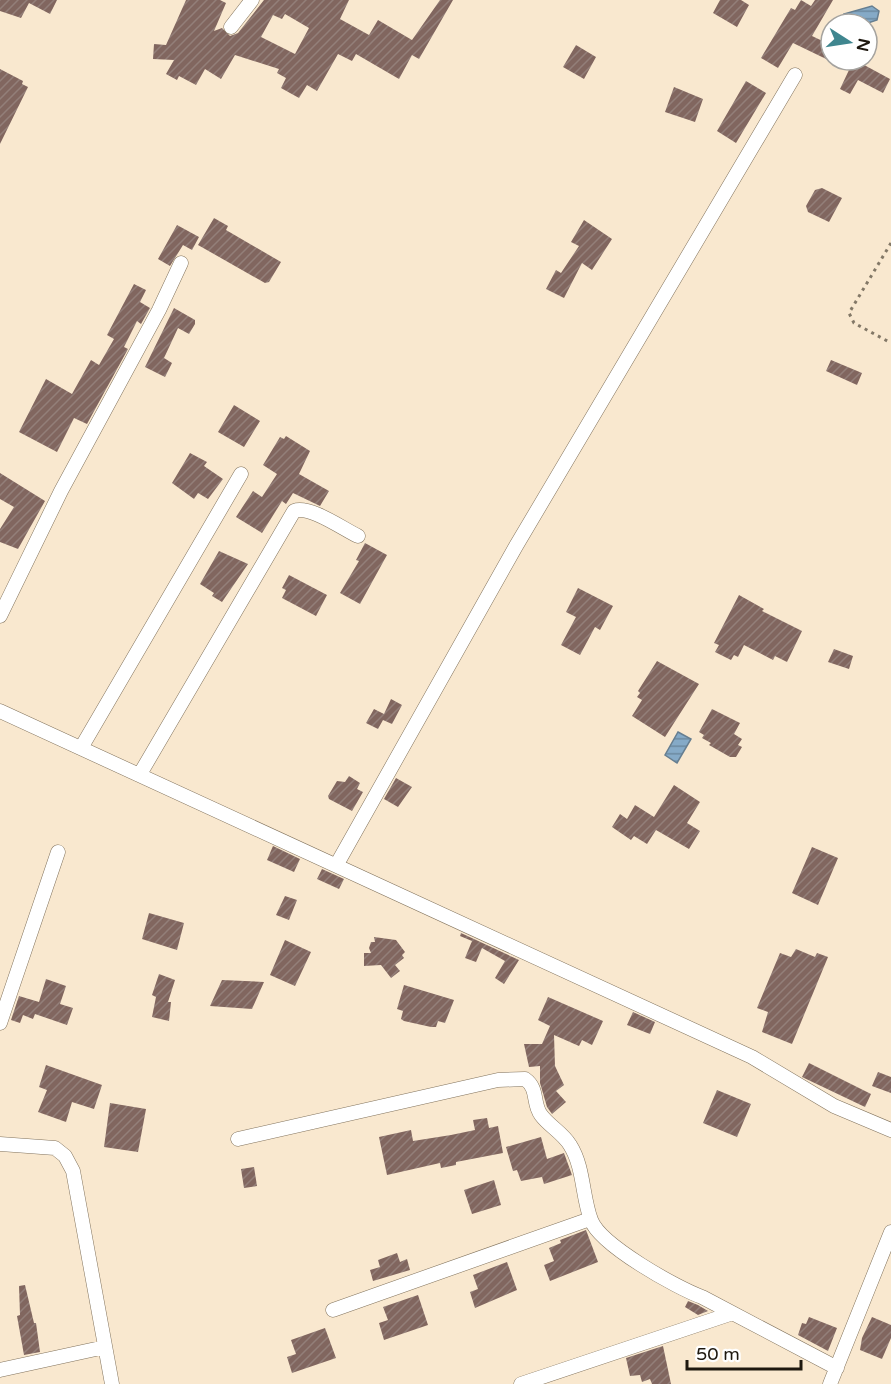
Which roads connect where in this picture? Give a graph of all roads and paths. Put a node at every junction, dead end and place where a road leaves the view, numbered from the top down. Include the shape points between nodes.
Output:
1 (252, 0) edge
2 (231, 27) dead end
3 (795, 75) dead end
4 (891, 243) edge
5 (182, 263) dead end
6 (891, 343) edge
7 (241, 474) dead end
8 (358, 536) dead end
9 (0, 616) edge
10 (0, 711) edge
11 (81, 748) junction
12 (140, 774) junction
13 (58, 852) dead end
14 (336, 864) junction
15 (0, 1023) edge
16 (891, 1130) edge
17 (238, 1140) dead end
18 (0, 1144) edge
19 (590, 1219) junction
20 (891, 1232) edge
21 (333, 1310) dead end
22 (730, 1314) junction
23 (105, 1347) junction
24 (837, 1368) junction
25 (0, 1370) edge
26 (112, 1384) edge
27 (521, 1384) edge
28 (830, 1384) edge

1 - 2 street
3 - 14 street via 516,546
4 - 6 path via 849,313 854,322
5 - 9 street via 61,491
7 - 11 street
8 - 12 street via 312,512 294,511
10 - 11 street
11 - 12 street
12 - 14 street
13 - 15 street
14 - 16 street via 752,1057 834,1106
17 - 19 street via 498,1080 525,1080 535,1090 541,1115 571,1146
18 - 23 street via 55,1148 73,1171
19 - 21 street
19 - 22 street via 626,1255
20 - 24 street
22 - 24 street
22 - 27 street
23 - 25 street
23 - 26 street
24 - 28 street

